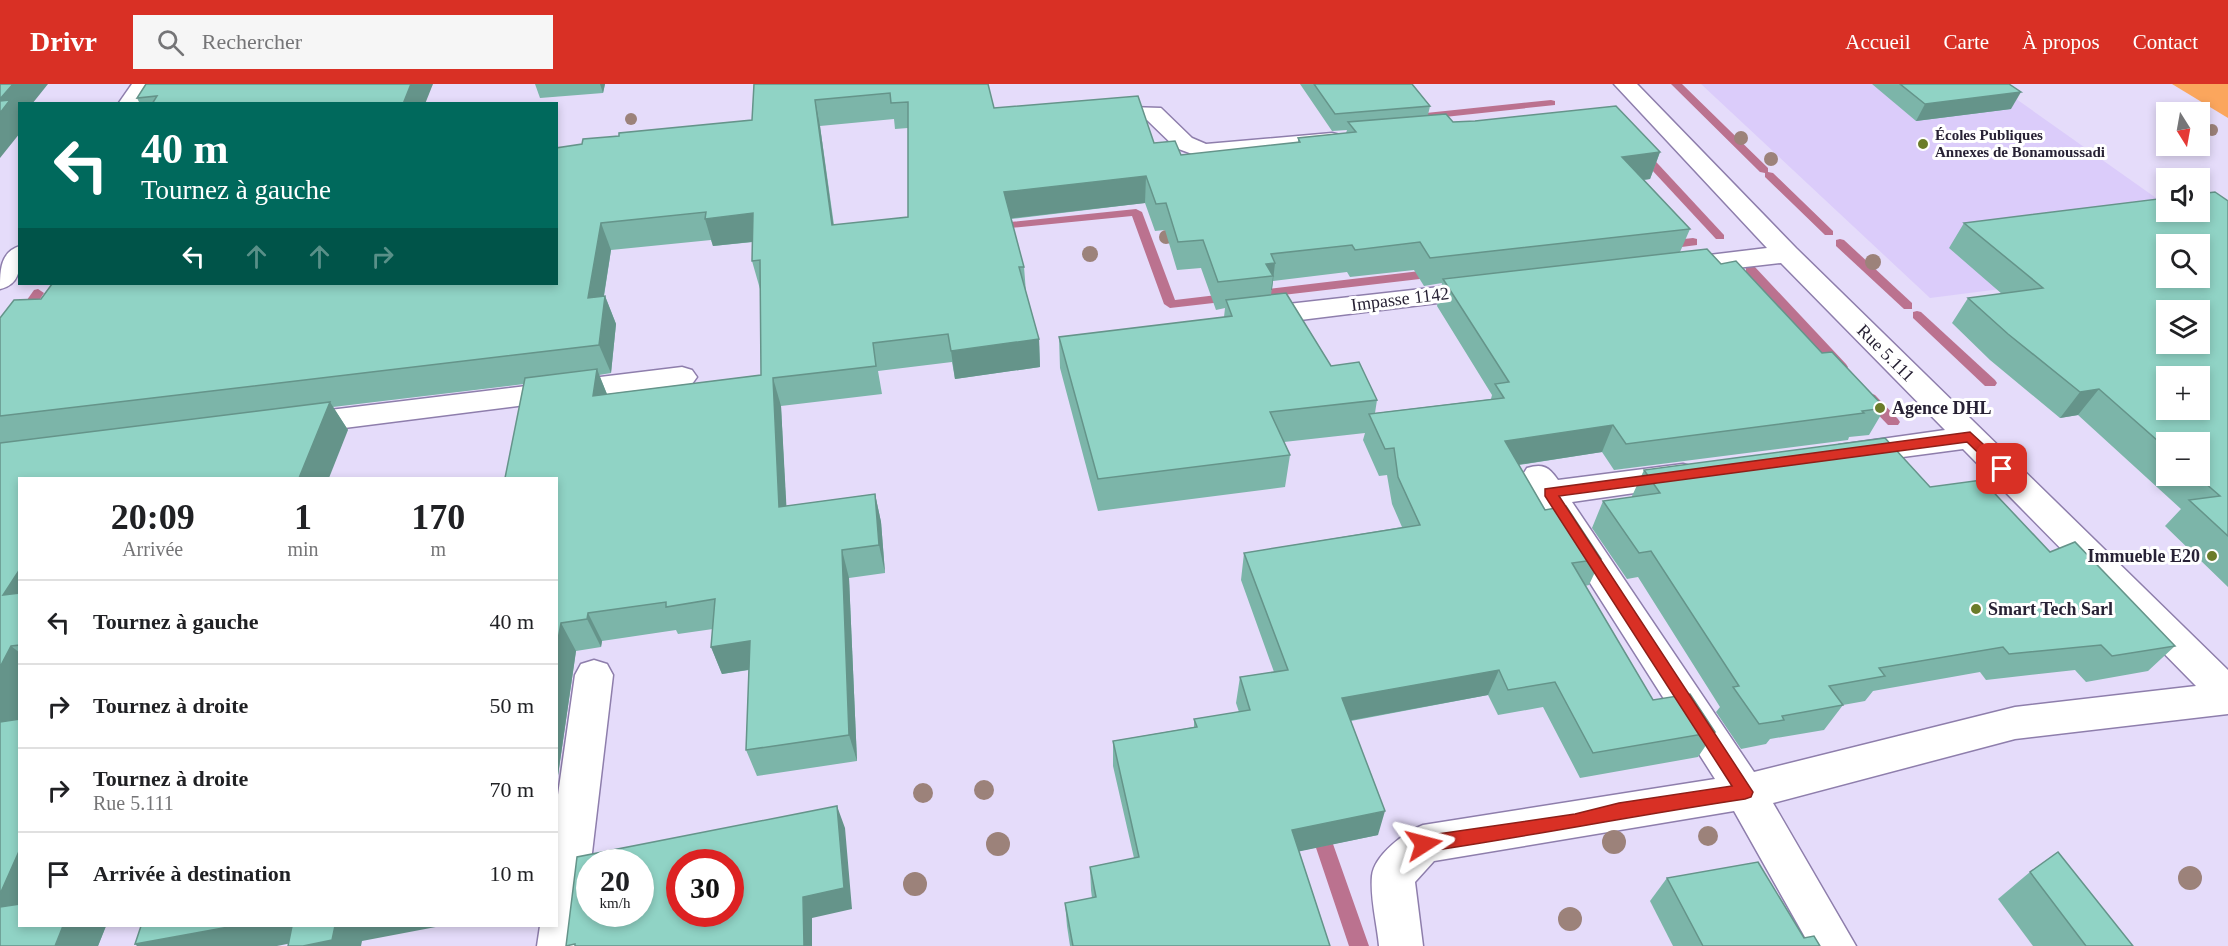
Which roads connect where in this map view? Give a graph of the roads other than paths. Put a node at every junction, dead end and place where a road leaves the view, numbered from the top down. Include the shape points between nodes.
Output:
1 (143, 84) edge
2 (1625, 84) edge
3 (130, 102) edge
4 (1072, 114) edge
5 (1357, 138) edge
6 (18, 238) edge
7 (0, 240) edge
8 (1787, 254) junction
9 (18, 257) edge
10 (1656, 270) edge
11 (0, 281) edge
12 (1514, 286) edge
13 (1228, 320) edge
14 (682, 377) dead end
15 (270, 427) edge
16 (1970, 437) junction
17 (1818, 457) edge
18 (1713, 471) edge
19 (594, 675) dead end
20 (2228, 696) edge
21 (1745, 792) junction
22 (558, 946) edge
23 (1401, 946) edge
24 (1834, 946) edge

1 - 3 street
2 - 8 street, Rue 5.111 via 1642,114
4 - 5 street via 1153,113 1184,143 1203,151
6 - 7 street
8 - 10 street
8 - 16 street, Rue 5.111
9 - 11 street
12 - 13 street, Impasse 1142
14 - 15 street
16 - 17 street
16 - 20 street, Rue 5.111
18 - 21 street via 1544,484
19 - 22 street
20 - 21 street via 2015,723
21 - 23 street via 1424,844 1393,875
21 - 24 street

